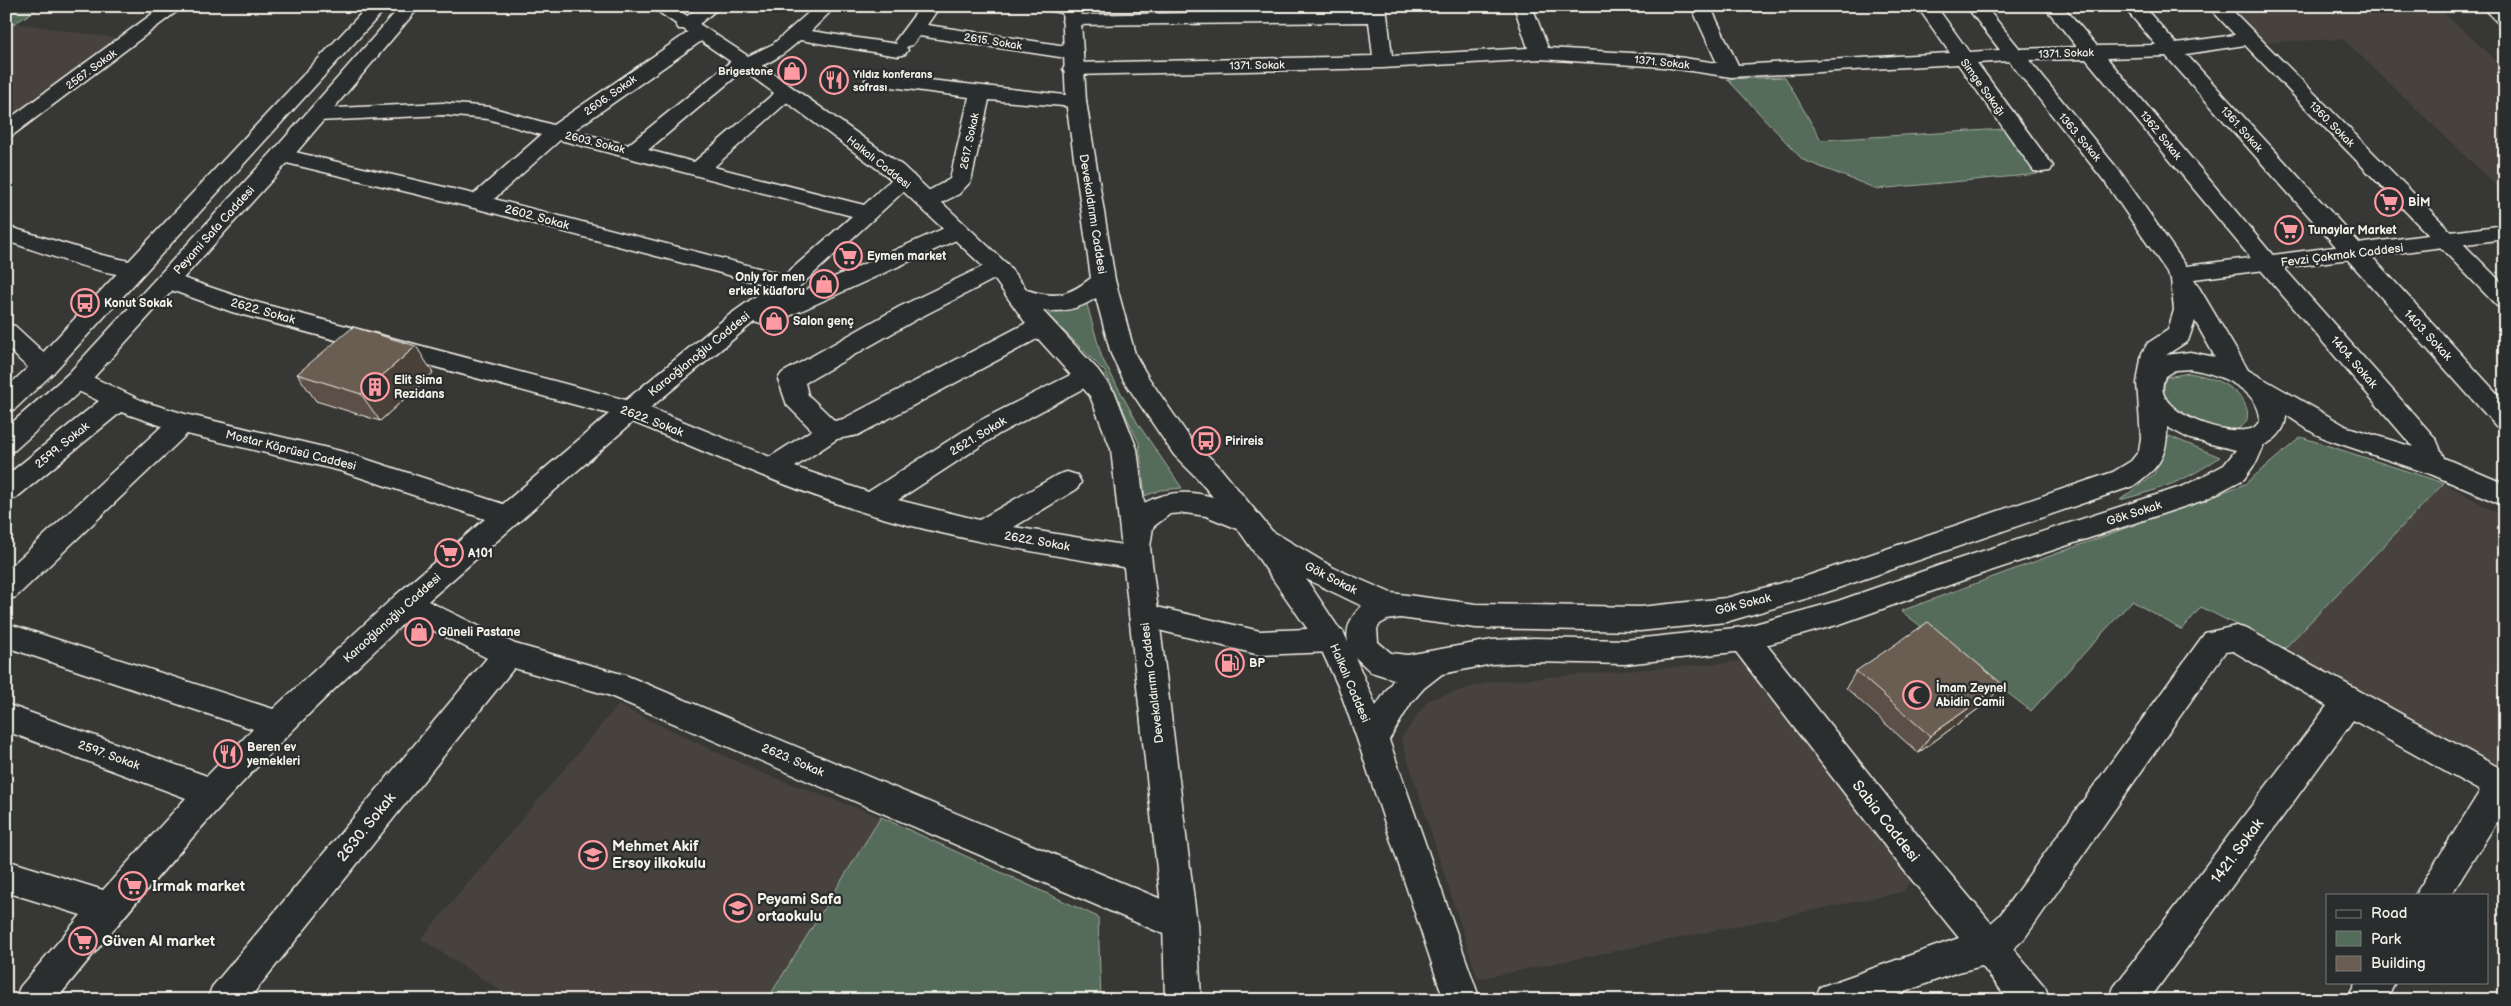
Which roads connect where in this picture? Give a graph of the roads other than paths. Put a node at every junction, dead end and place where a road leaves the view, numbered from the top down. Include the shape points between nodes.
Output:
1 (175, 6) edge
2 (379, 6) edge
3 (412, 6) edge
4 (659, 6) edge
5 (712, 6) edge
6 (827, 6) edge
7 (931, 6) edge
8 (1523, 6) edge
9 (1700, 6) edge
10 (1926, 6) edge
11 (1975, 6) edge
12 (2054, 6) edge
13 (2132, 6) edge
14 (2217, 6) edge
15 (2490, 6) edge
16 (1067, 10) edge
17 (1377, 11) edge
18 (2505, 19) edge
19 (693, 29) junction
20 (914, 29) junction
21 (796, 34) junction
22 (2248, 39) junction
23 (898, 50) junction
24 (2170, 50) junction
25 (2094, 52) junction
26 (1540, 53) junction
27 (2012, 55) junction
28 (1963, 59) junction
29 (1073, 61) junction
30 (1383, 62) junction
31 (744, 63) junction
32 (1731, 71) junction
33 (980, 92) junction
34 (786, 93) junction
35 (1076, 101) junction
36 (317, 115) junction
37 (6, 131) edge
38 (556, 132) junction
39 (632, 152) junction
40 (282, 156) junction
41 (2042, 166) dead end
42 (699, 169) junction
43 (905, 180) junction
44 (927, 201) junction
45 (478, 202) junction
46 (869, 213) junction
47 (957, 231) junction
48 (2505, 232) edge
49 (6, 233) edge
50 (2448, 242) junction
51 (2352, 252) junction
52 (2268, 264) junction
53 (998, 268) junction
54 (134, 269) junction
55 (2180, 272) junction
56 (1103, 280) junction
57 (168, 281) junction
58 (790, 284) junction
59 (1018, 296) junction
60 (2505, 300) edge
61 (737, 322) junction
62 (1041, 326) junction
63 (6, 332) edge
64 (44, 367) junction
65 (1088, 375) junction
66 (77, 380) junction
67 (2245, 380) junction
68 (2151, 383) junction
69 (118, 400) junction
70 (6, 403) edge
71 (630, 410) junction
72 (1156, 410) joint
73 (2505, 419) edge
74 (182, 423) junction
75 (830, 432) junction
76 (2335, 432) junction
77 (2259, 436) junction
78 (6, 443) edge
79 (2433, 464) junction
80 (772, 470) junction
81 (1067, 482) dead end
82 (6, 491) edge
83 (2505, 496) edge
84 (871, 504) junction
85 (508, 516) junction
86 (1254, 530) junction
87 (982, 532) junction
88 (1962, 534) junction
89 (1135, 554) junction
90 (1987, 561) junction
91 (6, 589) edge
92 (406, 603) junction
93 (1399, 606) junction
94 (1144, 616) junction
95 (6, 635) edge
96 (1332, 640) junction
97 (1744, 640) junction
98 (508, 654) junction
99 (1432, 664) junction
100 (2348, 702) junction
101 (6, 717) edge
102 (278, 724) junction
103 (1373, 739) junction
104 (2503, 787) edge
105 (212, 793) junction
106 (6, 876) edge
107 (2433, 894) edge
108 (109, 908) junction
109 (1180, 924) junction
110 (1988, 947) junction
111 (2375, 984) edge
112 (32, 1000) edge
113 (225, 1000) edge
114 (1183, 1000) edge
115 (1462, 1000) edge
116 (1833, 1000) edge
117 (2032, 1000) edge
118 (2127, 1000) edge
119 (2366, 1000) edge

1 - 37 street, 2567. Sokak
2 - 54 street
3 - 36 street, Peyami Safa Caddesi
4 - 19 street, Halkalı Caddesi
5 - 19 street, 2606. Sokak via 695,20
6 - 21 street
7 - 20 street
8 - 26 street
9 - 32 street
10 - 28 street, Simge Sokağı
11 - 27 street, 1363. Sokak
12 - 25 street, 1362. Sokak
13 - 24 street, 1361. Sokak
14 - 22 street, 1360. Sokak
15 - 18 street
16 - 17 street
16 - 29 street, Devekaldırımı Caddesi
17 - 30 street
19 - 31 street, Halkalı Caddesi
19 - 38 street, 2606. Sokak
20 - 23 street
20 - 29 street, 2615. Sokak
21 - 23 street
21 - 31 street via 780,48
22 - 24 street, 1371. Sokak
22 - 50 street, 1360. Sokak
23 - 33 street via 875,80
24 - 25 street, 1371. Sokak
24 - 51 street, 1361. Sokak
25 - 27 street, 1371. Sokak
25 - 52 street, 1362. Sokak
26 - 30 street, 1371. Sokak
26 - 32 street, 1371. Sokak via 1664,61
27 - 28 street, 1371. Sokak
27 - 55 street, 1363. Sokak via 2114,178
28 - 32 street, 1371. Sokak
28 - 41 street, Simge Sokağı
29 - 30 street, 1371. Sokak
29 - 35 street, Devekaldırımı Caddesi
31 - 34 street, Halkalı Caddesi
31 - 39 street
33 - 35 street
33 - 44 street, 2617. Sokak via 960,181
34 - 42 street
34 - 43 street, Halkalı Caddesi
35 - 56 street, Devekaldırımı Caddesi
36 - 38 street, 2603. Sokak via 443,109 490,113
36 - 40 street, Peyami Safa Caddesi
38 - 39 street, 2603. Sokak
38 - 45 street, 2606. Sokak
39 - 42 street, 2603. Sokak
40 - 45 street, 2602. Sokak
40 - 57 street, Peyami Safa Caddesi
42 - 46 street, 2603. Sokak
43 - 44 street, Halkalı Caddesi
43 - 46 street, Karaoğlanoğlu Caddesi
44 - 47 street, Halkalı Caddesi
45 - 58 street, 2602. Sokak
46 - 58 street, Karaoğlanoğlu Caddesi
47 - 53 street, Halkalı Caddesi
47 - 61 street via 774,313
48 - 50 street, Fevzi Çakmak Caddesi
49 - 54 street via 99,262
50 - 51 street, Fevzi Çakmak Caddesi
50 - 60 street, 1360. Sokak
51 - 52 street, Fevzi Çakmak Caddesi
51 - 73 street, 1403. Sokak
52 - 55 street, Fevzi Çakmak Caddesi
52 - 79 street, 1404. Sokak via 2427,446
53 - 59 street, Halkalı Caddesi
53 - 75 street via 908,313 791,379 796,399
54 - 64 street
55 - 67 street, 1363. Sokak
55 - 68 street, Gök Sokak via 2186,310 2179,335 2154,351 2150,358
56 - 59 street via 1089,293 1070,303 1044,304
56 - 72 street, Devekaldırımı Caddesi via 1123,354
57 - 66 street, Peyami Safa Caddesi
57 - 71 street, 2622. Sokak via 241,306
58 - 61 street, Karaoğlanoğlu Caddesi
59 - 62 street, Halkalı Caddesi
61 - 71 street, Karaoğlanoğlu Caddesi
62 - 65 street, Halkalı Caddesi
62 - 75 street via 849,428
63 - 64 street
64 - 70 street
65 - 84 street, 2621. Sokak via 990,427
65 - 89 street, Devekaldırımı Caddesi via 1102,393 1124,449
66 - 69 street, Mostar Köprüsü Caddesi
66 - 78 street, Peyami Safa Caddesi
67 - 68 street via 2204,363 2187,361 2160,366
67 - 76 street
67 - 77 street, Gök Sokak via 2266,399 2272,412 2272,424
68 - 77 street via 2159,408 2190,430 2227,440
68 - 88 street, Gök Sokak via 2156,436 2146,463 2123,479
69 - 74 street, Mostar Köprüsü Caddesi
69 - 82 street, 2599. Sokak
71 - 80 street, 2622. Sokak
71 - 85 street, Karaoğlanoğlu Caddesi
72 - 86 street, Halkalı Caddesi via 1183,448 1207,471
74 - 85 street, Mostar Köprüsü Caddesi via 344,462
74 - 91 street
75 - 80 street
76 - 77 street via 2306,426
76 - 79 street
77 - 90 street, Gök Sokak via 2234,472 2194,493
79 - 83 street
80 - 84 street, 2622. Sokak
81 - 87 street
84 - 87 street, 2622. Sokak
85 - 92 street, Karaoğlanoğlu Caddesi
86 - 89 street via 1217,508 1199,504 1168,504 1156,508 1139,526
86 - 93 street, Gök Sokak via 1324,576 1387,604
86 - 96 street, Halkalı Caddesi
87 - 89 street, 2622. Sokak
88 - 90 street
88 - 93 street, Gök Sokak via 1805,588 1726,610 1640,619 1476,616
89 - 94 street, Devekaldırımı Caddesi
90 - 97 street, Gök Sokak via 1840,612
92 - 98 street, 2623. Sokak
92 - 102 street, Karaoğlanoğlu Caddesi
93 - 99 street via 1382,609 1370,616 1364,625 1363,644 1369,655 1384,664 1417,667
94 - 96 street via 1260,643
94 - 109 street, Devekaldırımı Caddesi
95 - 102 street
96 - 103 street, Halkalı Caddesi
97 - 99 street, Gök Sokak via 1625,652 1492,652
97 - 110 street, Sabia Caddesi
98 - 109 street, 2623. Sokak via 614,684
98 - 113 street, 2630. Sokak
99 - 103 street, Gök Sokak via 1400,694
100 - 104 street
100 - 110 street via 2236,638 2216,642 2012,927
100 - 118 street, 1421. Sokak
101 - 105 street, 2597. Sokak
102 - 105 street, Karaoğlanoğlu Caddesi
103 - 115 street, Halkalı Caddesi
104 - 107 street
105 - 108 street, Karaoğlanoğlu Caddesi
106 - 108 street
108 - 112 street, Karaoğlanoğlu Caddesi
109 - 114 street, Devekaldırımı Caddesi
110 - 116 street
110 - 117 street, Sabia Caddesi
111 - 119 street

